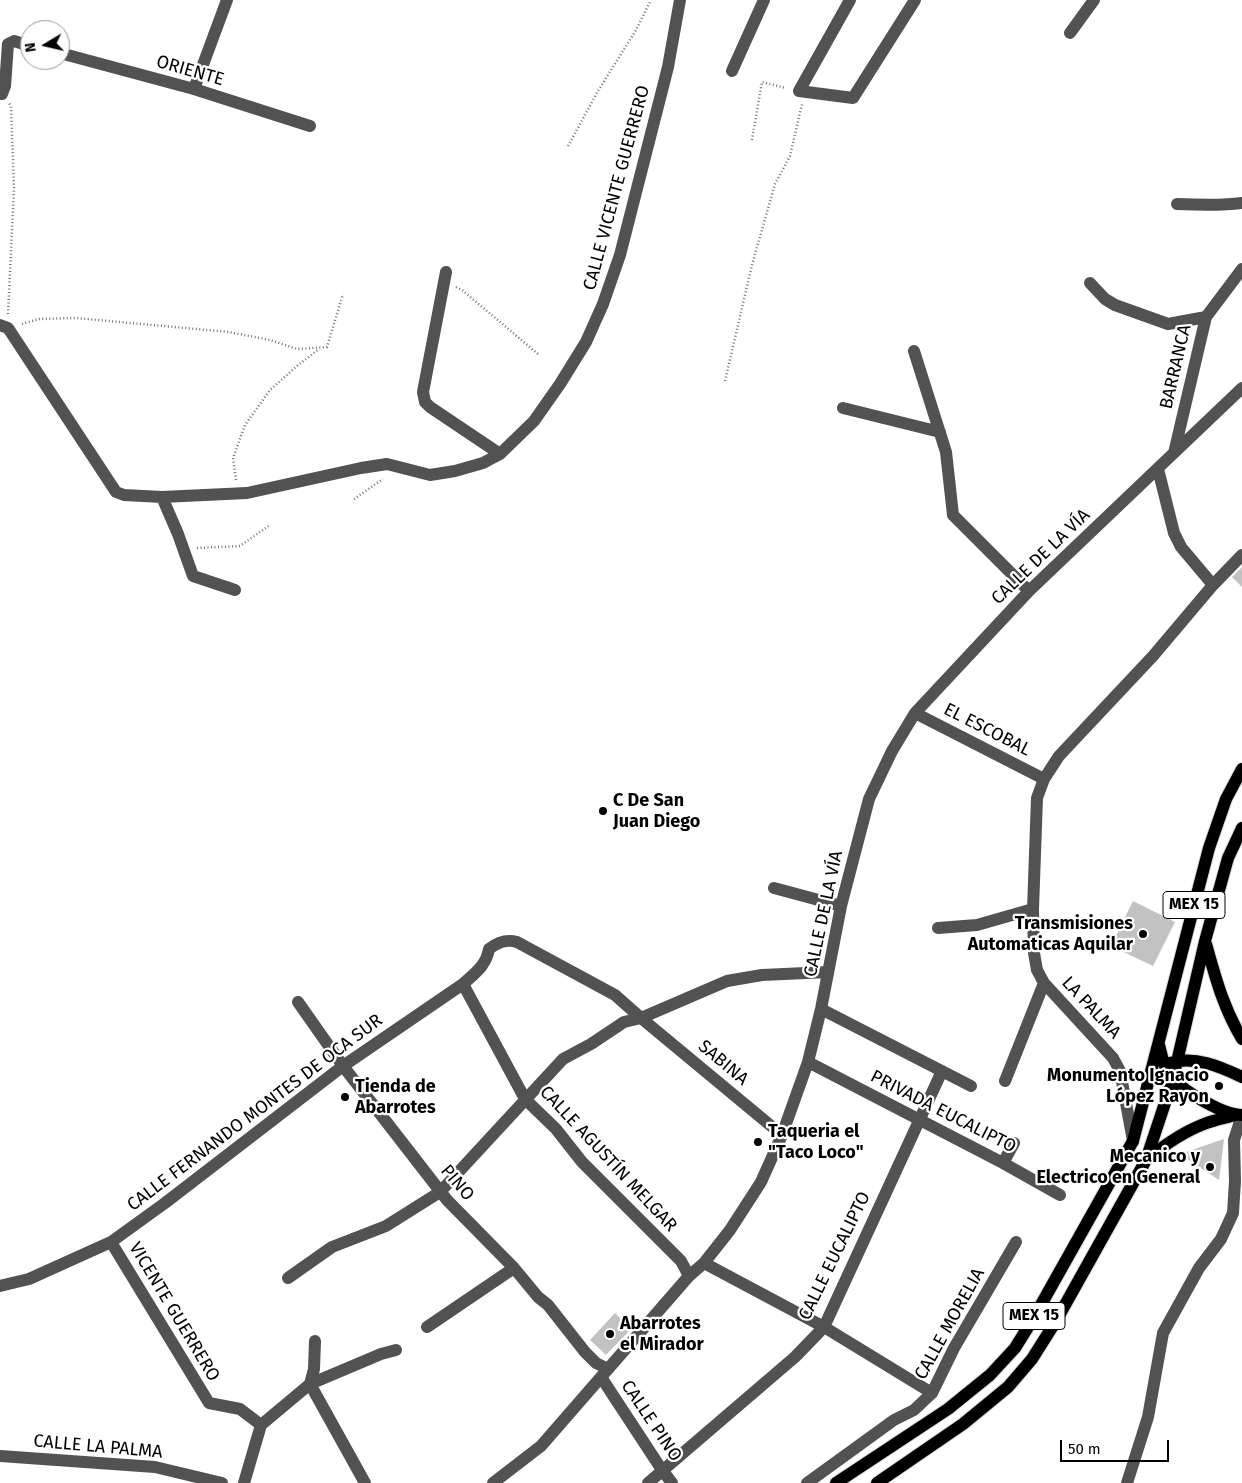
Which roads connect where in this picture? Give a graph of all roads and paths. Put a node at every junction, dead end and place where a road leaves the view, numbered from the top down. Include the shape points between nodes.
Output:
1 (227, 0) edge
2 (651, 0) edge
3 (680, 0) edge
4 (764, 0) edge
5 (850, 0) edge
6 (915, 0) edge
7 (1094, 0) edge
8 (1070, 33) dead end
9 (20, 44) edge
10 (70, 57) edge
11 (732, 71) dead end
12 (194, 88) junction
13 (802, 91) junction
14 (1, 94) edge
15 (310, 126) dead end
16 (752, 140) dead end
17 (568, 146) dead end
18 (1242, 203) edge
19 (1177, 204) dead end
20 (1242, 269) edge
21 (445, 276) joint
22 (1090, 283) dead end
23 (343, 294) dead end
24 (1206, 317) junction
25 (4, 327) edge
26 (321, 347) junction
27 (914, 351) dead end
28 (538, 354) dead end
29 (724, 381) dead end
30 (1242, 388) edge
31 (844, 408) dead end
32 (940, 432) junction
33 (500, 454) junction
34 (1174, 454) junction
35 (401, 468) junction
36 (1158, 469) junction
37 (237, 494) junction
38 (162, 497) junction
39 (354, 499) dead end
40 (270, 525) dead end
41 (183, 549) junction
42 (1242, 555) edge
43 (1213, 585) junction
44 (235, 590) dead end
45 (1029, 591) junction
46 (915, 713) junction
47 (1242, 769) edge
48 (1044, 779) junction
49 (1242, 828) edge
50 (774, 888) dead end
51 (842, 906) junction
52 (1032, 909) junction
53 (938, 928) dead end
54 (509, 940) joint
55 (1206, 941) junction
56 (828, 972) junction
57 (1044, 983) junction
58 (463, 984) junction
59 (298, 1002) dead end
60 (821, 1010) junction
61 (640, 1018) junction
62 (1242, 1039) edge
63 (1159, 1045) junction
64 (1177, 1061) junction
65 (808, 1062) junction
66 (343, 1066) junction
67 (1165, 1066) junction
68 (942, 1071) junction
69 (1242, 1077) edge
70 (1172, 1079) junction
71 (1005, 1081) dead end
72 (1148, 1082) junction
73 (971, 1086) dead end
74 (525, 1098) junction
75 (1240, 1115) edge
76 (919, 1119) junction
77 (782, 1135) junction
78 (1134, 1141) junction
79 (1014, 1143) dead end
80 (1146, 1160) junction
81 (1003, 1162) junction
82 (440, 1192) junction
83 (1060, 1195) dead end
84 (111, 1242) junction
85 (1016, 1242) dead end
86 (704, 1263) junction
87 (514, 1268) junction
88 (690, 1276) junction
89 (288, 1278) dead end
90 (0, 1286) edge
91 (427, 1327) dead end
92 (824, 1327) junction
93 (315, 1341) dead end
94 (396, 1350) dead end
95 (605, 1373) junction
96 (310, 1384) junction
97 (932, 1393) junction
98 (894, 1420) junction
99 (261, 1425) junction
100 (905, 1438) junction
101 (0, 1456) edge
102 (662, 1470) junction
103 (222, 1483) edge
104 (244, 1483) edge
105 (365, 1483) edge
106 (493, 1483) edge
107 (648, 1483) edge
108 (672, 1483) edge
109 (807, 1483) edge
110 (836, 1483) edge
111 (876, 1483) edge
112 (1127, 1483) edge

1 - 12 street
2 - 17 path
3 - 33 street, CALLE VICENTE GUERRERO via 668,67 620,255 603,304 586,342 560,384 534,421
4 - 11 street
5 - 13 street
6 - 13 street via 853,98
7 - 8 street
9 - 14 street via 8,44 6,86
10 - 12 street, ORIENTE
12 - 15 street, ORIENTE
13 - 16 path via 762,82
13 - 29 path via 790,156 775,184
14 - 25 path via 11,106 14,188
18 - 19 street
20 - 24 street, BARRANCA
21 - 28 path
21 - 33 street via 423,392 425,402
22 - 24 street via 1105,299 1116,305 1168,324
23 - 26 path via 327,347
24 - 34 street, BARRANCA
25 - 26 path via 39,318 76,318 229,332 297,348
25 - 38 street, CALLE VICENTE GUERRERO via 116,492
26 - 37 path via 270,390 244,425 233,458
27 - 32 street
30 - 34 street, CALLE DE LA VÍA
31 - 32 street
32 - 45 street via 946,452 953,515
33 - 35 street, CALLE VICENTE GUERRERO via 483,463 430,475
34 - 36 street, CALLE DE LA VÍA
35 - 37 street, CALLE VICENTE GUERRERO via 387,464 361,468
35 - 39 path
36 - 43 street via 1174,533
36 - 45 street, CALLE DE LA VÍA
37 - 38 street, CALLE VICENTE GUERRERO
38 - 41 street
40 - 41 path via 240,546
41 - 44 street via 194,576
42 - 43 street, LA PALMA
43 - 48 street, LA PALMA via 1153,656 1059,756
45 - 46 street, CALLE DE LA VÍA
46 - 48 street, EL ESCOBAL
46 - 51 street, CALLE DE LA VÍA via 868,798
47 - 63 main road, MEX 15 via 1226,799 1209,848
48 - 52 street, LA PALMA via 1037,798
49 - 55 main road, MEX 15 via 1228,858
50 - 51 street
51 - 56 street, CALLE DE LA VÍA
52 - 53 street via 977,925
52 - 57 street, LA PALMA via 1034,953 1037,970
54 - 58 street, CALLE FERNANDO MONTES DE OCA SUR via 489,949 488,959 481,969
54 - 61 street, SABINA via 616,995
55 - 62 main road via 1220,995
55 - 64 main road, MEX 15
56 - 60 street, CALLE DE LA VÍA
56 - 61 street via 762,975 727,981
57 - 71 street
57 - 78 street, LA PALMA via 1113,1058 1120,1071
58 - 66 street, CALLE FERNANDO MONTES DE OCA SUR
58 - 74 street, CALLE AGUSTÍN MELGAR
59 - 66 street, PINO
60 - 65 street, CALLE DE LA VÍA
60 - 68 street
61 - 74 street via 624,1022 563,1059
61 - 77 street, SABINA
63 - 67 main road
63 - 72 main road, MEX 15
64 - 67 main road
64 - 69 main road via 1212,1065
64 - 70 main road, MEX 15
65 - 76 street, PRIVADA EUCALIPTO
65 - 77 street, CALLE DE LA VÍA
66 - 82 street, PINO
66 - 84 street, CALLE FERNANDO MONTES DE OCA SUR
67 - 70 main road
67 - 72 main road
68 - 73 street
68 - 76 street, CALLE EUCALIPTO
70 - 75 main road via 1194,1096
70 - 80 main road, MEX 15
72 - 78 main road, MEX 15
74 - 82 street
74 - 88 street, CALLE AGUSTÍN MELGAR via 556,1129 582,1162 680,1261
75 - 80 main road via 1189,1131
75 - 112 street via 1234,1140 1233,1213 1221,1239 1199,1268 1163,1333 1148,1417
76 - 81 street, PRIVADA EUCALIPTO
76 - 92 street, CALLE EUCALIPTO
77 - 86 street, CALLE DE LA VÍA via 761,1182
78 - 100 main road, MEX 15 via 1015,1348 990,1375
79 - 81 street
80 - 111 main road, MEX 15 via 1032,1359 1008,1386 964,1424
81 - 83 street, PRIVADA EUCALIPTO
82 - 87 street, PINO
82 - 89 street via 386,1226 332,1247
84 - 90 street, CALLE FERNANDO MONTES DE OCA SUR via 29,1279
84 - 99 street, VICENTE GUERRERO via 210,1403 240,1409
85 - 97 street, CALLE MORELIA via 954,1348
86 - 88 street, CALLE DE LA VÍA
86 - 92 street
87 - 91 street
87 - 95 street, PINO
88 - 95 street, CALLE DE LA VÍA
92 - 97 street
92 - 102 street, CALLE EUCALIPTO via 795,1357
93 - 96 street
94 - 96 street
95 - 102 street, CALLE PINO
95 - 106 street, CALLE DE LA VÍA via 541,1446
96 - 99 street
96 - 105 street
97 - 98 street, CALLE MORELIA via 914,1410
98 - 100 street
98 - 109 street, CALLE MORELIA
99 - 104 street
100 - 110 main road, MEX 15
101 - 103 street, CALLE LA PALMA via 155,1466
102 - 107 street, CALLE EUCALIPTO
102 - 108 street, CALLE PINO

